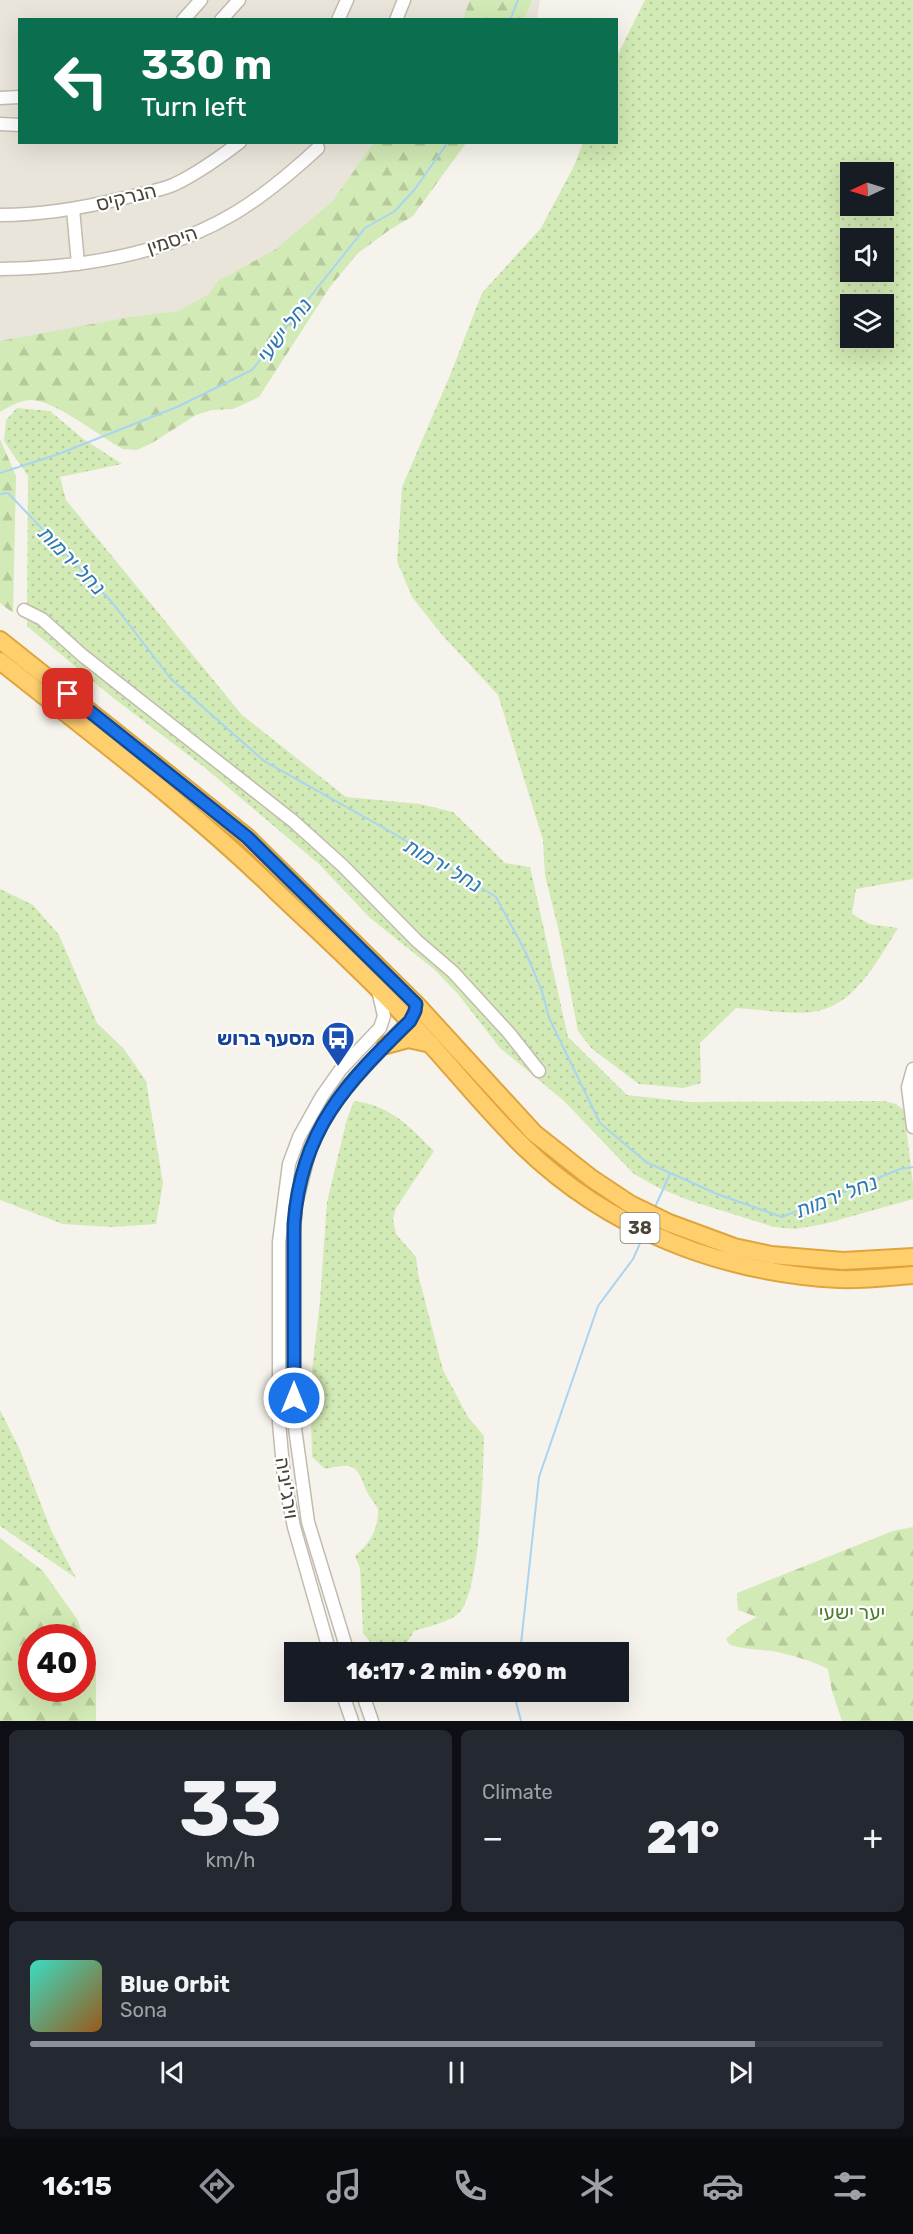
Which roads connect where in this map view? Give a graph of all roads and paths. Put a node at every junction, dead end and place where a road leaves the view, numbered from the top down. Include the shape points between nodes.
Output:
1 (201, 0) edge
2 (239, 0) edge
3 (346, 0) edge
4 (404, 0) edge
5 (185, 18) edge
6 (223, 18) edge
7 (339, 18) edge
8 (397, 18) edge
9 (18, 97) edge
10 (0, 98) edge
11 (0, 124) edge
12 (18, 125) edge
13 (237, 144) edge
14 (318, 148) dead end
15 (74, 209) junction
16 (0, 215) edge
17 (78, 264) junction
18 (0, 269) edge
19 (24, 610) dead end
20 (0, 640) edge
21 (0, 661) edge
22 (378, 989) junction
23 (416, 1004) junction
24 (410, 1021) junction
25 (431, 1044) junction
26 (386, 1045) junction
27 (913, 1069) edge
28 (539, 1071) dead end
29 (913, 1127) edge
30 (911, 1257) edge
31 (913, 1275) edge
32 (327, 1642) edge
33 (345, 1642) edge
34 (345, 1702) edge
35 (365, 1702) edge
36 (352, 1721) edge
37 (372, 1721) edge

1 - 5 street
2 - 6 street
3 - 7 street
4 - 8 street
9 - 10 street
11 - 12 street
13 - 15 street, הנרקיס via 172,185
14 - 17 street, היסמין via 262,194 205,229 143,251
15 - 16 street, הנרקיס
15 - 17 street
17 - 18 street, היסמין
19 - 28 street via 42,619 293,821 453,972
20 - 23 highway, 38 via 247,837
21 - 22 highway, 38 via 238,854
22 - 24 highway, 38
22 - 32 street, וירג'יניה via 384,1016 380,1028 341,1069 296,1146 289,1164 279,1242 279,1423 284,1477
23 - 24 street, וירג'יניה
23 - 30 highway, 38 via 534,1133 630,1204 698,1235 771,1255 843,1261
24 - 25 highway, 38
24 - 26 street, וירג'יניה
25 - 26 highway via 408,1039
25 - 31 highway, 38 via 551,1170 622,1219 662,1240 730,1264 768,1272 841,1279
26 - 33 street, וירג'יניה via 328,1112 310,1149 294,1224 294,1420 308,1522
27 - 29 street via 908,1087
34 - 36 street
35 - 37 street

